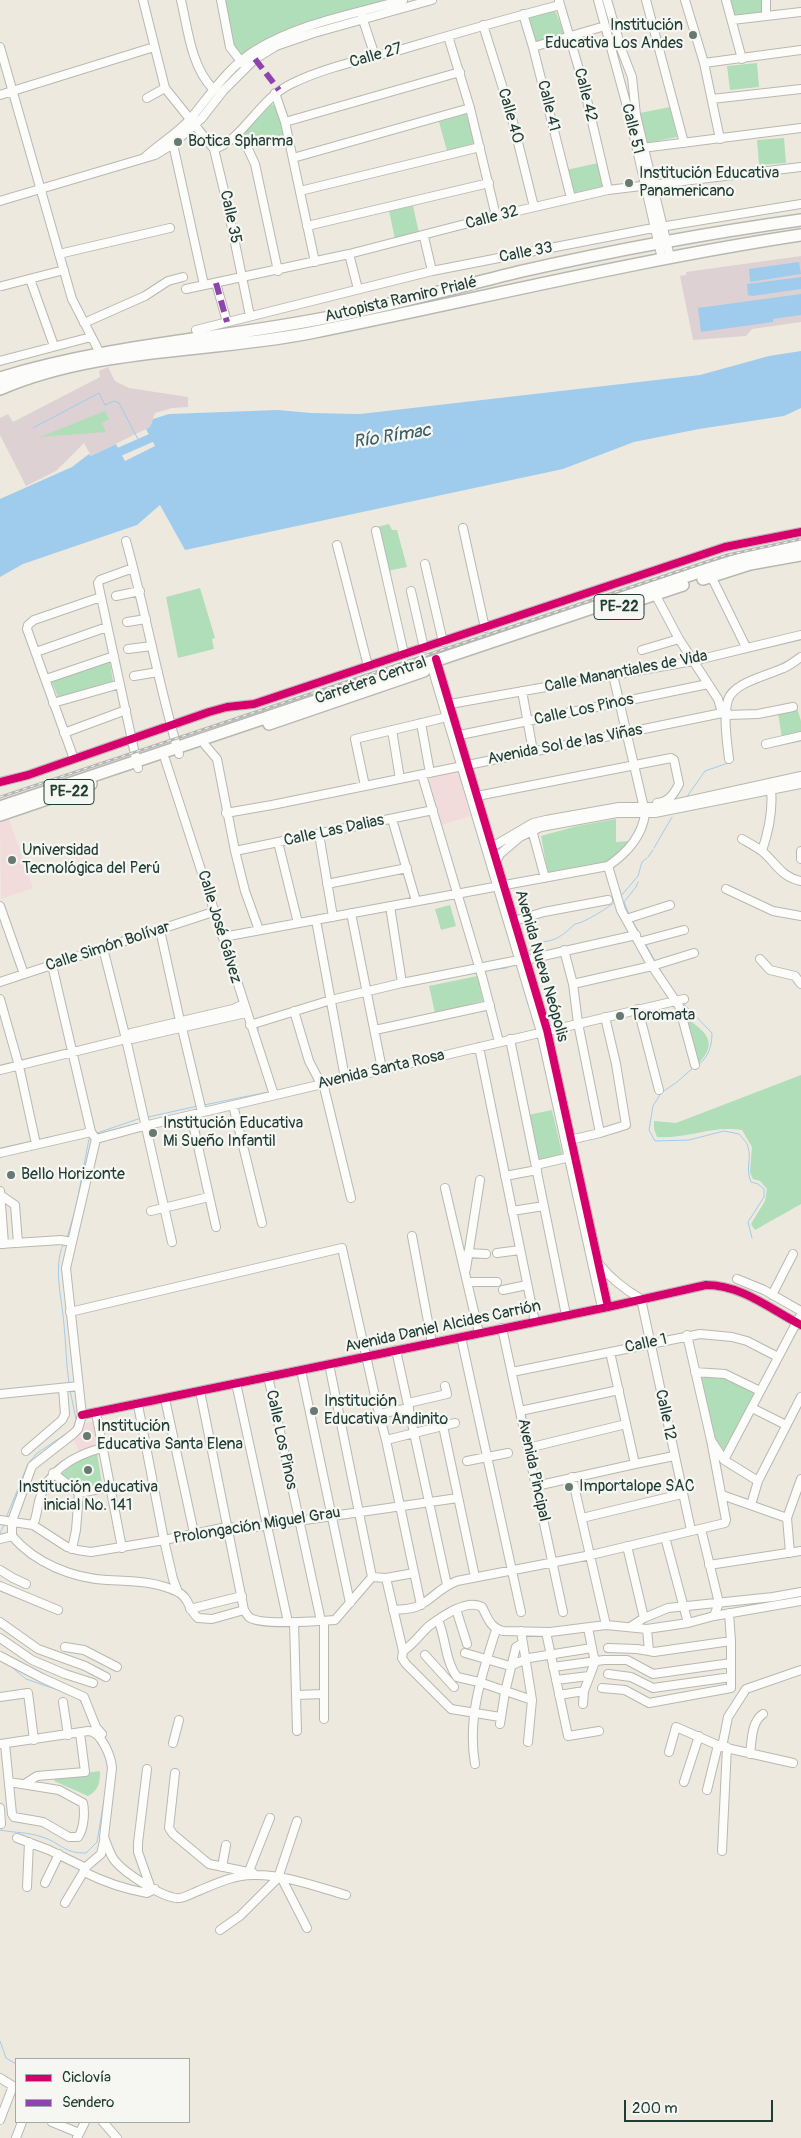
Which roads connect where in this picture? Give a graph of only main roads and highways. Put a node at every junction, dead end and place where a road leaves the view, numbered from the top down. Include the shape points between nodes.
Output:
1 (801, 220) edge
2 (801, 235) edge
3 (102, 357) junction
4 (0, 378) edge
5 (0, 389) edge
6 (801, 545) edge
7 (801, 554) edge
8 (434, 664) junction
9 (178, 751) junction
10 (137, 765) junction
11 (53, 793) junction
12 (0, 807) edge
13 (0, 815) edge

1 - 3 highway, Autopista Ramiro Prialé via 663,243 521,272 337,316
2 - 3 highway, Autopista Ramiro Prialé via 666,258 309,333
3 - 4 highway, Autopista Ramiro Prialé
3 - 5 highway, Autopista Ramiro Prialé
6 - 8 highway, Carretera Central / PE-22 via 708,569
7 - 8 highway, Carretera Central / PE-22 via 750,564
8 - 9 highway, Carretera Central / PE-22
8 - 9 highway, Carretera Central / PE-22 via 206,745
9 - 10 highway, Carretera Central / PE-22
9 - 10 highway, Carretera Central / PE-22 via 165,759
10 - 11 highway, Carretera Central / PE-22
11 - 12 highway, Carretera Central / PE-22
11 - 13 highway, Carretera Central / PE-22

